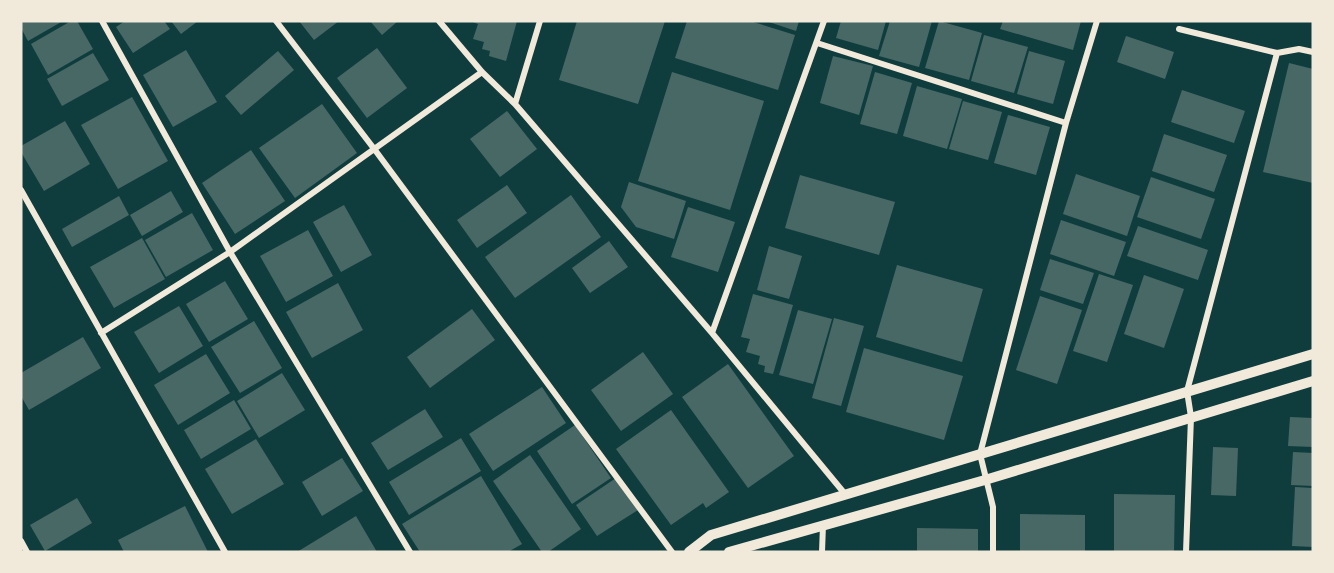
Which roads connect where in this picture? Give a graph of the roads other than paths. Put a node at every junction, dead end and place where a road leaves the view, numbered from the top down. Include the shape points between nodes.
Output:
1 (102, 21) edge
2 (276, 21) edge
3 (439, 21) edge
4 (540, 21) edge
5 (824, 21) edge
6 (1097, 21) edge
7 (1179, 29) dead end
8 (817, 43) junction
9 (1313, 52) edge
10 (1277, 53) junction
11 (482, 72) junction
12 (515, 104) junction
13 (1066, 123) junction
14 (375, 150) junction
15 (21, 190) edge
16 (230, 252) junction
17 (101, 333) junction
18 (712, 333) junction
19 (1313, 354) edge
20 (1313, 381) edge
21 (1187, 391) junction
22 (1191, 417) junction
23 (980, 453) junction
24 (985, 480) junction
25 (845, 494) junction
26 (823, 525) junction
27 (21, 541) edge
28 (27, 552) edge
29 (225, 552) edge
30 (410, 552) edge
31 (672, 552) edge
32 (689, 552) edge
33 (729, 552) edge
34 (822, 552) edge
35 (993, 552) edge
36 (1186, 552) edge

1 - 16 street
2 - 14 street
3 - 11 street
4 - 12 street
5 - 8 street
6 - 13 street
7 - 10 street
8 - 13 street
8 - 18 street
9 - 10 street via 1299,49
10 - 21 street
11 - 12 street
11 - 14 street
12 - 18 street
13 - 23 street
14 - 16 street
14 - 31 street
15 - 17 street
16 - 17 street
16 - 30 street
17 - 29 street
18 - 25 street
19 - 21 street
20 - 22 street
21 - 22 street
21 - 23 street
22 - 24 street
22 - 36 street
23 - 24 street
23 - 25 street
24 - 26 street
24 - 35 street via 993,507
25 - 32 street via 711,535
26 - 33 street
26 - 34 street
27 - 28 street

